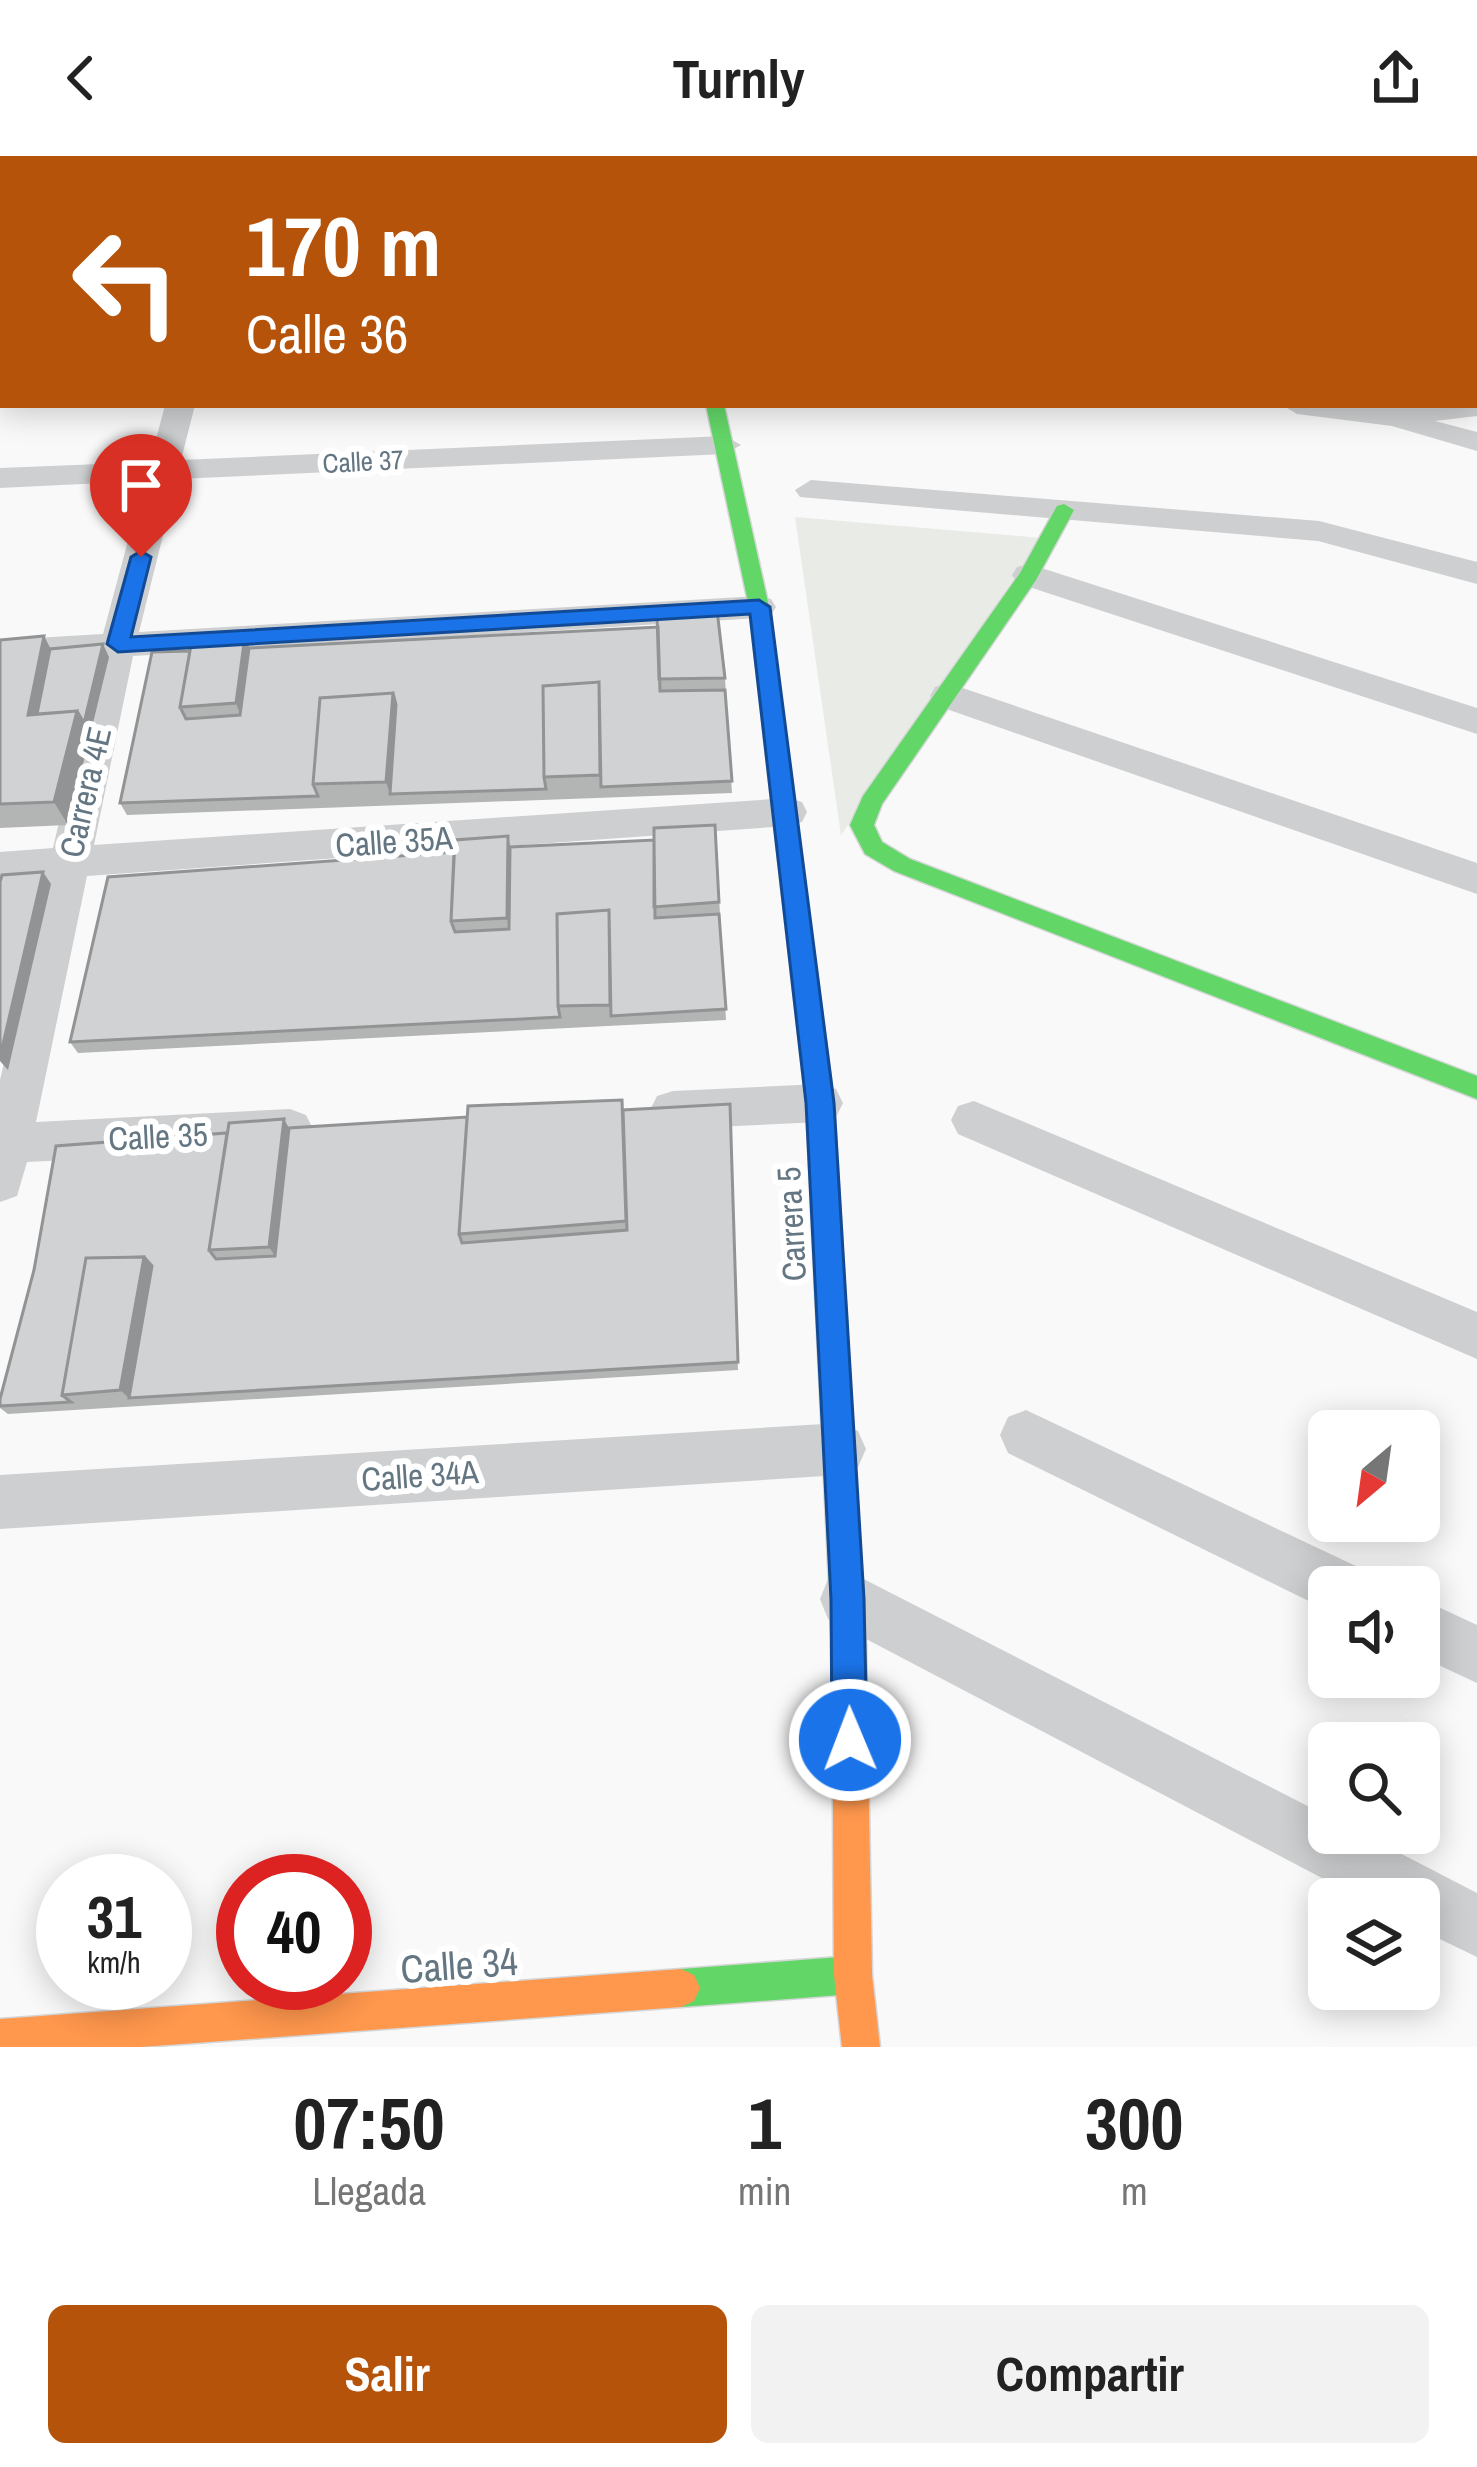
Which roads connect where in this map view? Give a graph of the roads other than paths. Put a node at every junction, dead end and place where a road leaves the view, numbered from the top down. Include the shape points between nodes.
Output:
1 (179, 408) edge
2 (716, 408) edge
3 (1318, 408) edge
4 (1469, 408) edge
5 (1389, 418) junction
6 (1477, 442) edge
7 (725, 445) junction
8 (164, 471) junction
9 (0, 478) edge
10 (811, 490) dead end
11 (1064, 510) junction
12 (1477, 572) edge
13 (1029, 575) junction
14 (759, 607) junction
15 (118, 644) junction
16 (0, 652) edge
17 (948, 696) junction
18 (1477, 721) edge
19 (788, 812) junction
20 (68, 865) junction
21 (0, 867) edge
22 (1477, 879) edge
23 (1477, 1088) edge
24 (820, 1103) junction
25 (629, 1112) edge
26 (974, 1120) dead end
27 (343, 1127) edge
28 (3, 1156) edge
29 (1477, 1336) edge
30 (1026, 1435) dead end
31 (840, 1449) junction
32 (0, 1502) edge
33 (1308, 1572) edge
34 (848, 1599) junction
35 (1440, 1636) edge
36 (1477, 1655) edge
37 (1477, 1926) edge
38 (853, 1975) junction
39 (0, 2038) edge
40 (862, 2047) edge

1 - 8 street, Carrera 4E
2 - 7 street, Carrera 5
3 - 5 street
4 - 5 street
5 - 6 street
7 - 8 street, Calle 37
7 - 14 street, Carrera 5
8 - 9 street, Calle 37
8 - 15 street, Carrera 4E
10 - 11 street
11 - 12 street via 1319,531
11 - 13 street
13 - 17 street
13 - 18 street
14 - 15 street
14 - 19 street, Carrera 5
15 - 16 street
15 - 20 street, Carrera 4E
17 - 22 street
17 - 23 street via 871,802 862,825 873,848
19 - 20 street, Calle 35A
19 - 24 street, Carrera 5
20 - 21 street, Calle 35A
20 - 28 street, Carrera 4E
24 - 25 street
24 - 31 street, Carrera 5
26 - 29 street
27 - 28 street, Calle 35
30 - 33 street
31 - 32 street, Calle 34A
31 - 34 street, Carrera 5
34 - 37 street
34 - 38 street, Carrera 5
35 - 36 street
38 - 39 street, Calle 34
38 - 40 street, Carrera 5

